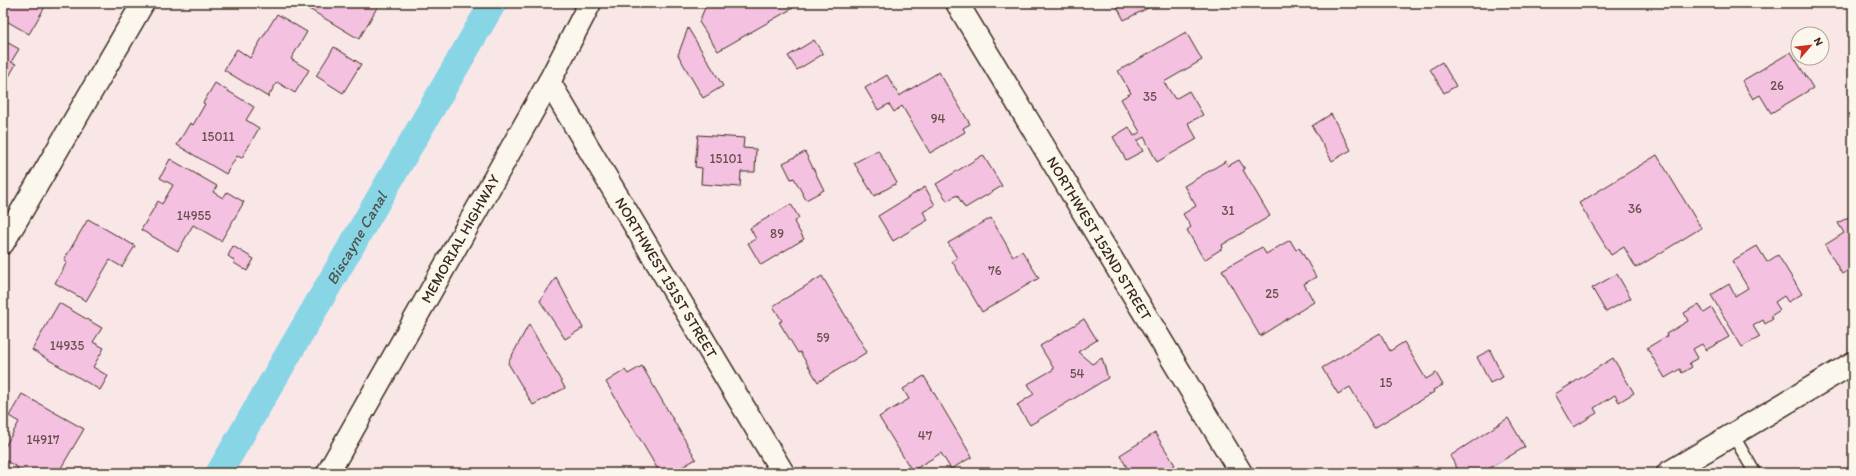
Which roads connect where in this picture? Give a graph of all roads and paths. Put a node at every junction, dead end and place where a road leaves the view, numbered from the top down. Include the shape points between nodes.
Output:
1 (143, 3) edge
2 (590, 3) edge
3 (957, 3) edge
4 (549, 82) junction
5 (3, 243) edge
6 (1853, 363) edge
7 (1734, 435) junction
8 (328, 473) edge
9 (783, 473) edge
10 (1241, 473) edge
11 (1668, 473) edge
12 (1755, 473) edge

1 - 5 street
2 - 4 street, MEMORIAL HIGHWAY
3 - 10 street, NORTHWEST 152ND STREET
4 - 8 street, MEMORIAL HIGHWAY
4 - 9 street, NORTHWEST 151ST STREET
6 - 7 street
7 - 11 street
7 - 12 lane

